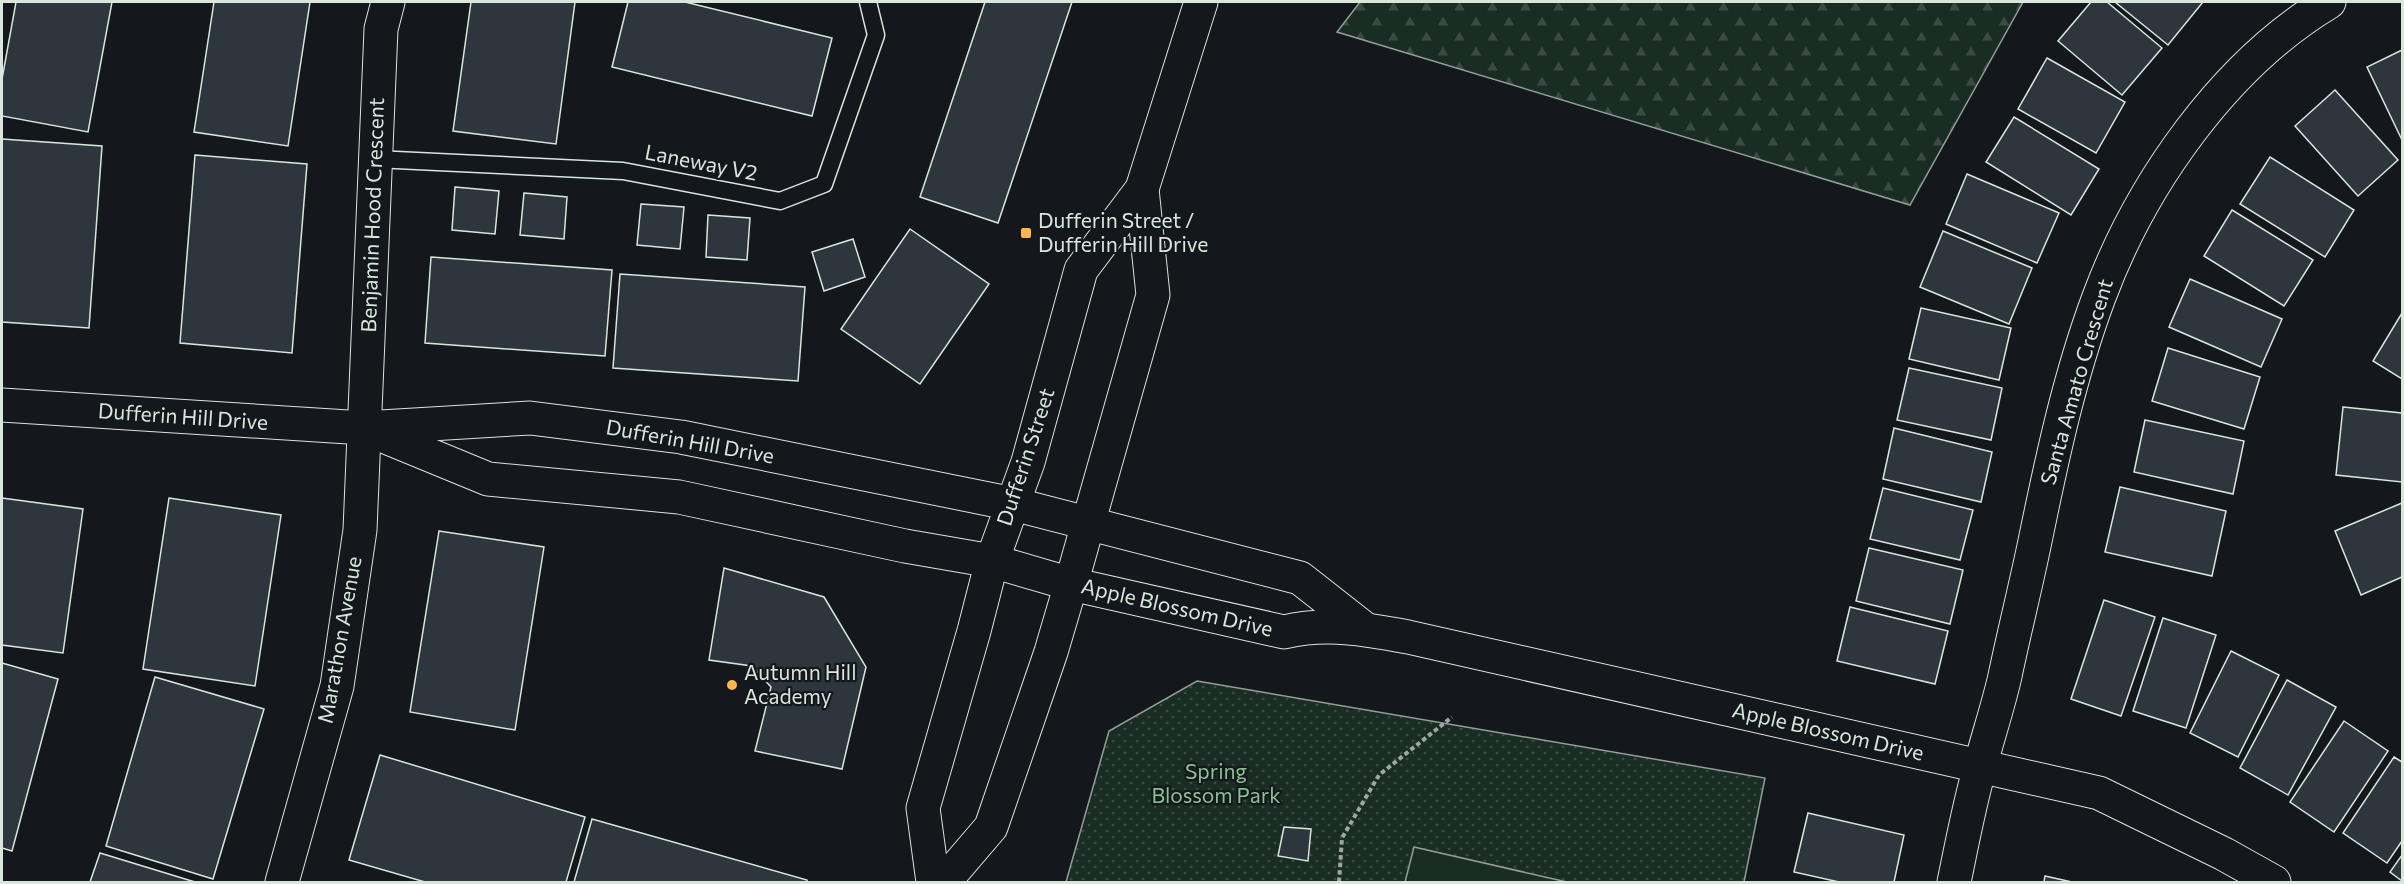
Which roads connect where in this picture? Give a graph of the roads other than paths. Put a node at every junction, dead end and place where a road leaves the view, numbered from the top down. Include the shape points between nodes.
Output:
1 (388, 2) edge
2 (868, 2) edge
3 (1201, 2) edge
4 (2329, 2) edge
5 (375, 159) junction
6 (1142, 189) junction
7 (2, 405) edge
8 (364, 428) junction
9 (1013, 504) junction
10 (1087, 523) junction
11 (992, 561) junction
12 (1071, 584) junction
13 (1365, 629) junction
14 (1980, 766) junction
15 (282, 882) edge
16 (933, 882) edge
17 (944, 882) edge
18 (1954, 882) edge
19 (2274, 882) edge

1 - 5 street, Benjamin Hood Crescent via 381,29
2 - 5 lane, Laneway V2 via 876,35 824,184 780,201 623,171
3 - 6 street, Dufferin Street
4 - 14 street, Santa Amato Crescent via 2275,40 2210,106 2172,157 2111,267 2088,328 2056,446 1995,720
5 - 8 street, Benjamin Hood Crescent
6 - 9 street, Dufferin Street via 1081,270
6 - 10 street, Dufferin Street via 1153,295
7 - 8 street, Dufferin Hill Drive
8 - 9 street, Dufferin Hill Drive via 530,418 681,437
8 - 11 street, Dufferin Hill Drive via 488,478 680,496 905,546
8 - 15 street, Marathon Avenue via 360,530 337,686
9 - 10 street, Apple Blossom Drive
9 - 11 street, Dufferin Street
10 - 12 street, Dufferin Street
10 - 13 street, Apple Blossom Drive via 1300,578
11 - 12 street, Apple Blossom Drive
11 - 16 street, Dufferin Street via 922,808
12 - 13 street, Apple Blossom Drive via 1284,632 1307,626
12 - 17 street, Dufferin Street via 991,827
13 - 14 street, Apple Blossom Drive
14 - 18 street, Santa Amato Crescent
14 - 19 street, Apple Blossom Drive via 2099,793

